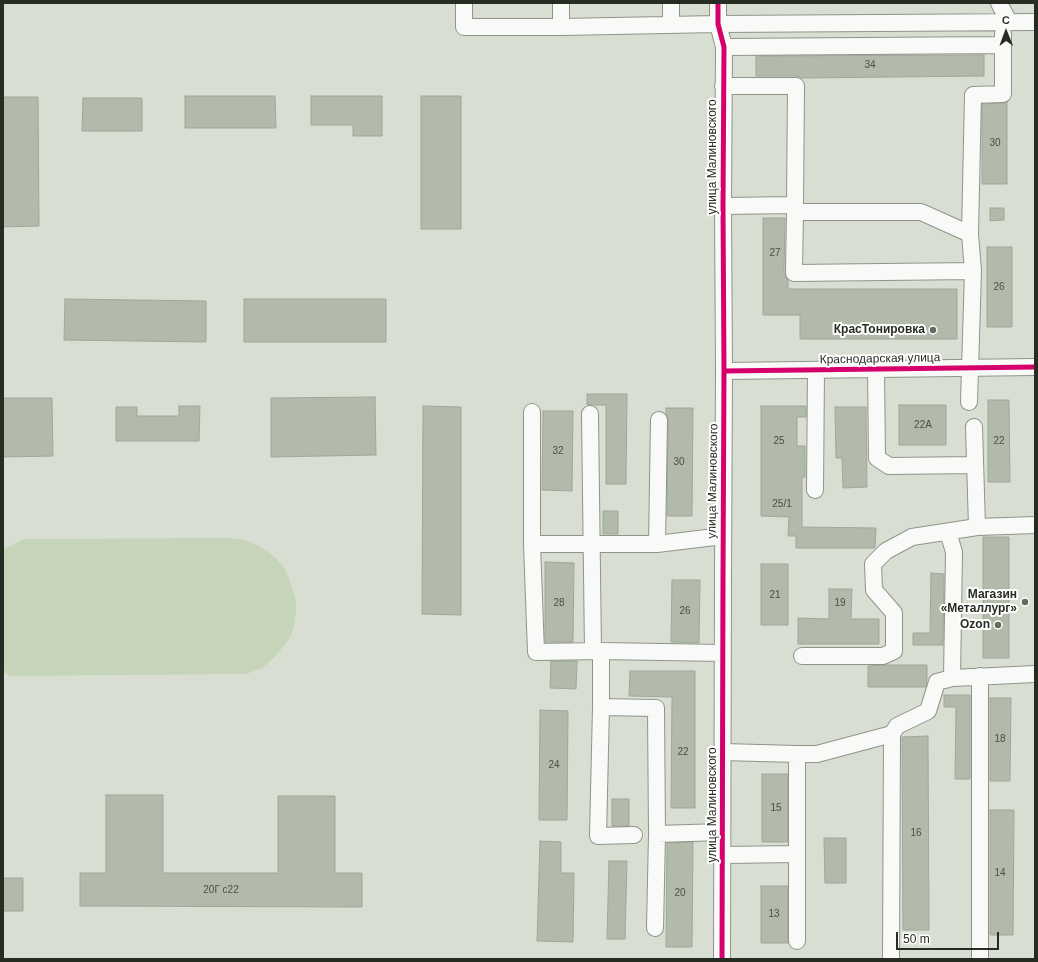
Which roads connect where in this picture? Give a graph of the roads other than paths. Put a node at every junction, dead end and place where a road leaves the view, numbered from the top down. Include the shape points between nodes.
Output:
1 (464, 3) edge
2 (561, 3) edge
3 (671, 3) edge
4 (718, 3) edge
5 (999, 3) edge
6 (1006, 22) junction
7 (1035, 22) edge
8 (718, 24) junction
9 (671, 25) junction
10 (561, 27) junction
11 (1003, 45) junction
12 (724, 47) junction
13 (723, 86) junction
14 (722, 206) junction
15 (795, 209) junction
16 (970, 234) junction
17 (974, 271) junction
18 (1035, 367) edge
19 (969, 368) junction
20 (876, 369) junction
21 (816, 370) junction
22 (724, 371) junction
23 (969, 402) dead end
24 (532, 412) dead end
25 (590, 414) dead end
26 (659, 420) dead end
27 (974, 427) dead end
28 (975, 465) junction
29 (815, 490) dead end
30 (1035, 525) edge
31 (976, 527) junction
32 (948, 532) junction
33 (723, 536) junction
34 (592, 543) junction
35 (532, 544) junction
36 (657, 544) junction
37 (597, 651) junction
38 (723, 653) junction
39 (802, 656) dead end
40 (1035, 674) edge
41 (980, 676) junction
42 (952, 678) junction
43 (601, 707) junction
44 (892, 734) junction
45 (723, 752) junction
46 (797, 754) junction
47 (722, 832) junction
48 (656, 834) junction
49 (634, 835) dead end
50 (797, 854) junction
51 (723, 855) junction
52 (655, 928) dead end
53 (797, 941) dead end
54 (722, 959) edge
55 (891, 959) edge
56 (980, 959) edge

1 - 10 street via 464,27
2 - 10 street
3 - 9 street
4 - 8 street, улица Малиновского
5 - 6 street
6 - 7 street
6 - 8 street
6 - 11 street
8 - 9 street
8 - 12 street, улица Малиновского
9 - 10 street
11 - 12 street
11 - 16 street via 1003,94 973,96
12 - 13 street, улица Малиновского
13 - 14 street, улица Малиновского
13 - 15 street via 796,86
14 - 15 street
14 - 22 street, улица Малиновского
15 - 16 street via 921,212
15 - 17 street via 794,273
16 - 17 street
17 - 19 street
18 - 19 street, Краснодарская улица
19 - 20 street, Краснодарская улица
19 - 23 street
20 - 21 street, Краснодарская улица
20 - 28 street via 877,458 890,466
21 - 22 street, Краснодарская улица
21 - 29 street
22 - 33 street, улица Малиновского
24 - 35 street
25 - 34 street
26 - 36 street
27 - 28 street
28 - 31 street
30 - 31 street
31 - 32 street
32 - 39 street via 912,537 886,551 873,564 874,590 894,613 894,651 883,656
32 - 42 street via 954,552
33 - 36 street
33 - 38 street, улица Малиновского
34 - 35 street
34 - 36 street
34 - 37 street
35 - 37 street via 536,652
37 - 38 street
37 - 43 street
38 - 45 street, улица Малиновского
40 - 41 street
41 - 42 street
41 - 56 street
42 - 44 street via 937,682 928,711 897,726
43 - 48 street via 656,708
43 - 49 street via 598,836
44 - 46 street via 817,754
44 - 55 street
45 - 46 street
45 - 47 street, улица Малиновского
46 - 50 street
47 - 48 street
47 - 51 street, улица Малиновского
48 - 52 street
50 - 51 street
50 - 53 street
51 - 54 street, улица Малиновского

